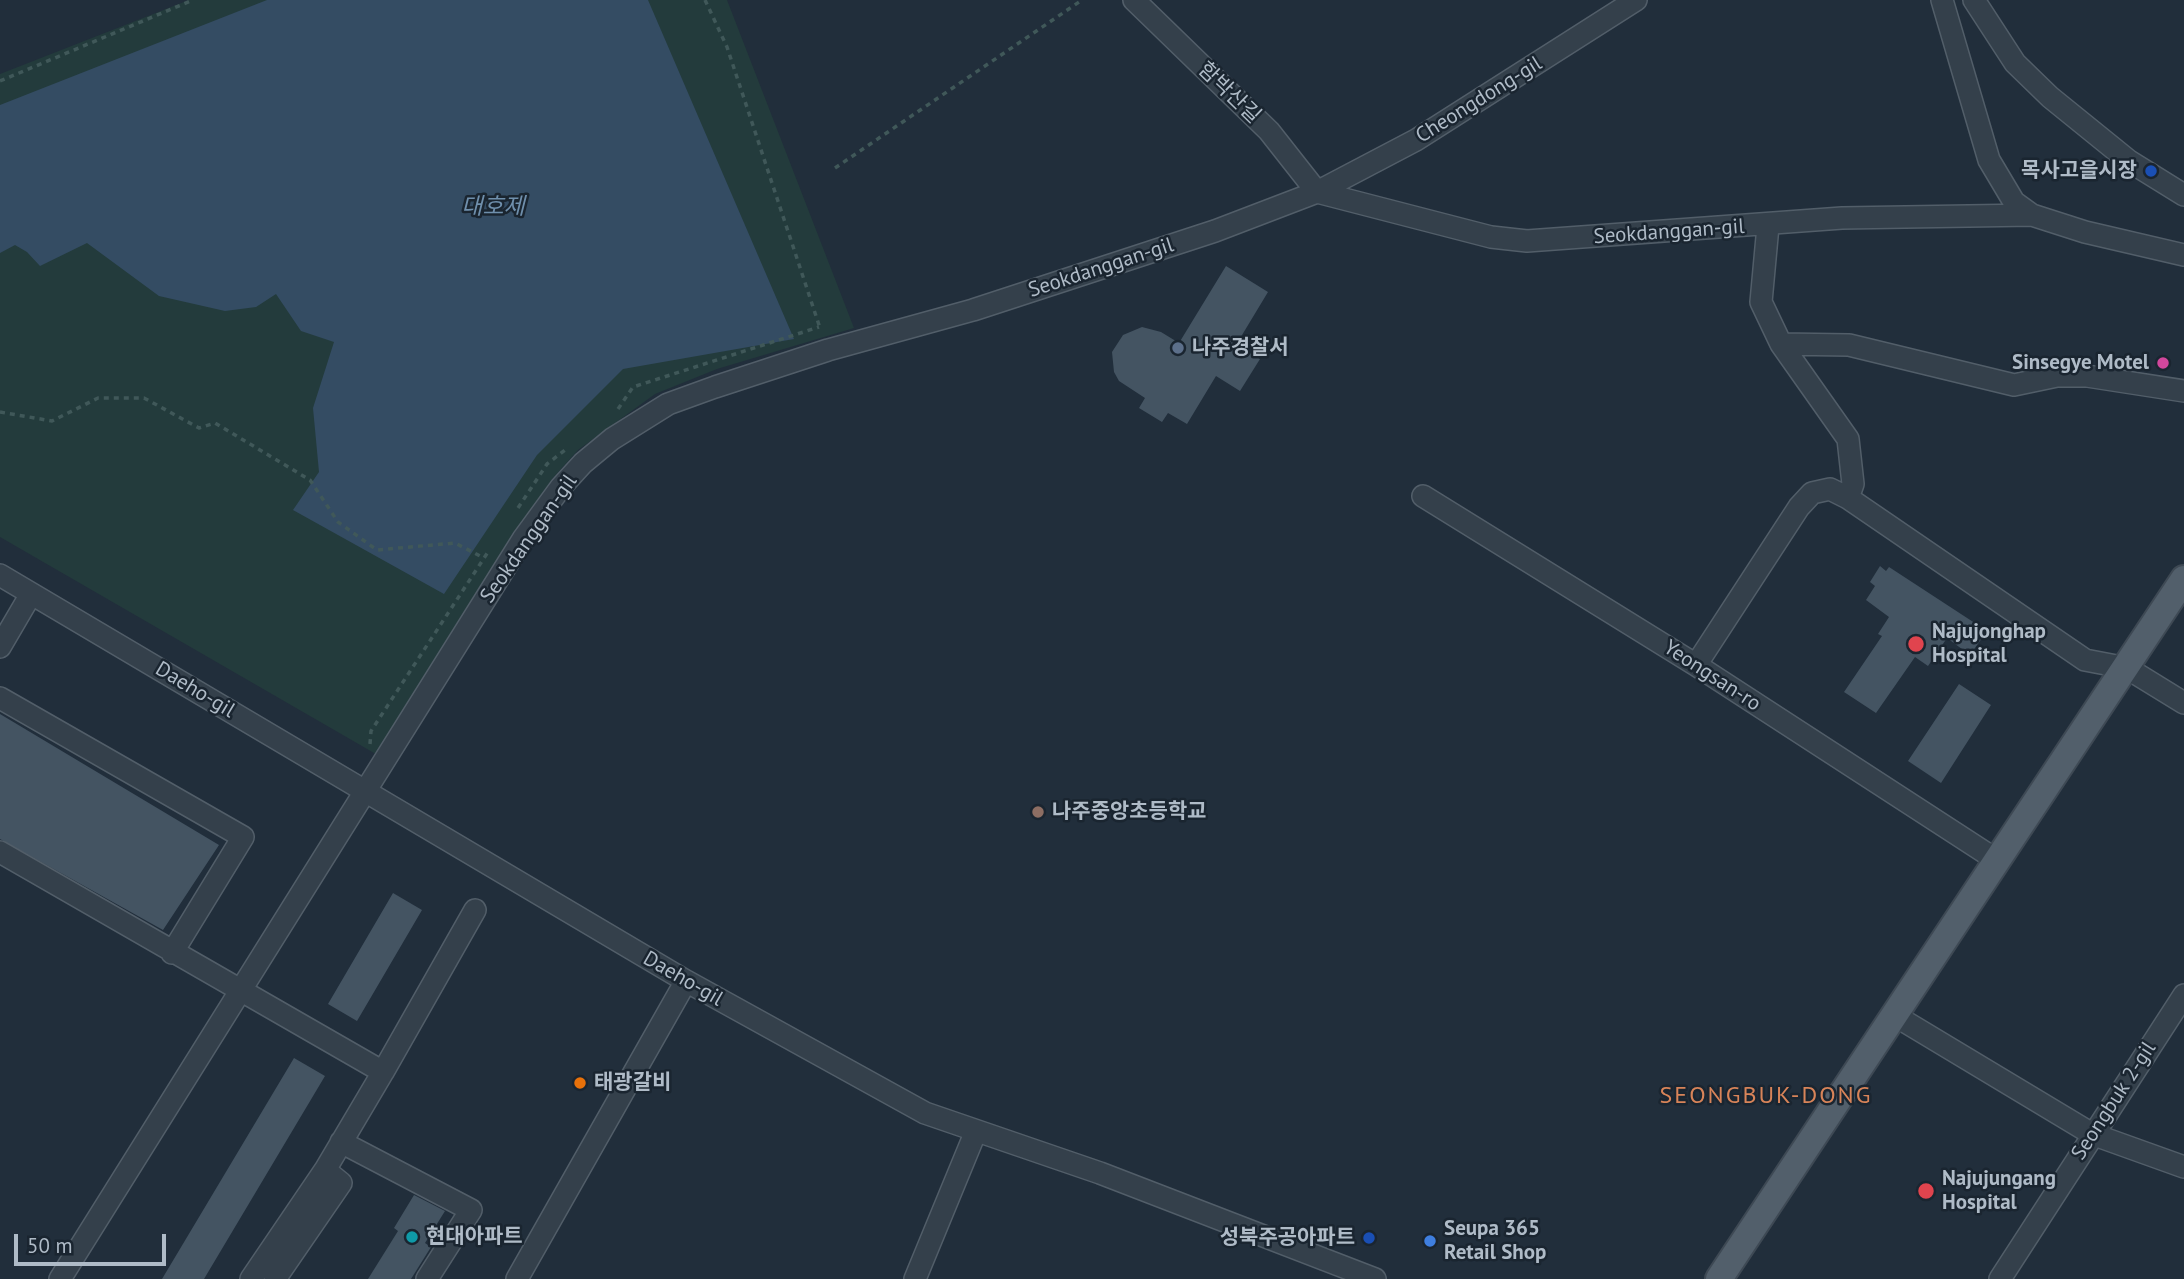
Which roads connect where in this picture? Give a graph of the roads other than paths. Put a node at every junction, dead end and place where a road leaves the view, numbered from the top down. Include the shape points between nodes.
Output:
1 (1134, 0) edge
2 (1636, 0) edge
3 (1942, 0) edge
4 (1974, 0) edge
5 (1317, 192) junction
6 (2184, 195) edge
7 (2032, 215) junction
8 (1769, 226) junction
9 (2184, 255) edge
10 (1781, 344) junction
11 (2184, 391) edge
12 (1839, 493) junction
13 (1423, 496) dead end
14 (0, 575) edge
15 (2184, 579) edge
16 (31, 594) junction
17 (0, 647) edge
18 (1696, 665) junction
19 (2127, 668) junction
20 (0, 698) edge
21 (2184, 703) edge
22 (366, 791) junction
23 (0, 852) edge
24 (1998, 861) junction
25 (475, 910) dead end
26 (172, 953) junction
27 (686, 981) junction
28 (239, 992) junction
29 (2184, 995) edge
30 (1894, 1016) junction
31 (383, 1072) junction
32 (976, 1132) junction
33 (2092, 1134) junction
34 (341, 1142) junction
35 (2184, 1167) edge
36 (326, 1170) junction
37 (60, 1279) edge
38 (251, 1279) edge
39 (275, 1279) edge
40 (427, 1279) edge
41 (517, 1279) edge
42 (915, 1279) edge
43 (1375, 1279) edge
44 (1719, 1279) edge
45 (2000, 1279) edge

1 - 5 street, 함박산길 via 1269,131
2 - 5 street, Cheongdong-gil via 1416,140
3 - 7 street via 1989,160 2014,202
4 - 6 street via 2015,63 2050,97 2129,161
5 - 8 street, Seokdanggan-gil via 1527,242
5 - 22 street, Seokdanggan-gil via 1215,232 828,350 668,404 612,439 583,463 523,539
7 - 8 street, Seokdanggan-gil via 1886,216
7 - 9 street
8 - 10 street via 1761,302
10 - 11 street via 1849,345 2014,385 2057,376 2087,376
10 - 12 street via 1848,439 1853,484
12 - 18 street via 1812,493 1799,507
12 - 19 street via 2085,660
13 - 18 street, Yeongsan-ro
14 - 16 street, Daeho-gil
15 - 19 main road
16 - 17 street
16 - 22 street, Daeho-gil
18 - 24 street, Yeongsan-ro
19 - 21 street
19 - 24 main road
20 - 26 street via 243,837
22 - 27 street, Daeho-gil
22 - 28 street, Seokdanggan-gil
23 - 26 street
24 - 30 main road
25 - 31 street
26 - 28 street
27 - 32 street, Daeho-gil via 925,1113
27 - 41 street
28 - 31 street
28 - 37 street, Seokdanggan-gil
29 - 33 street, Seongbuk 2-gil
30 - 33 street
30 - 44 main road
31 - 34 street
32 - 42 street
32 - 43 street, Daeho-gil via 1100,1172
33 - 35 street
33 - 45 street, Seongbuk 2-gil
34 - 36 street
34 - 40 street via 471,1210
36 - 38 street
36 - 39 street via 341,1183

